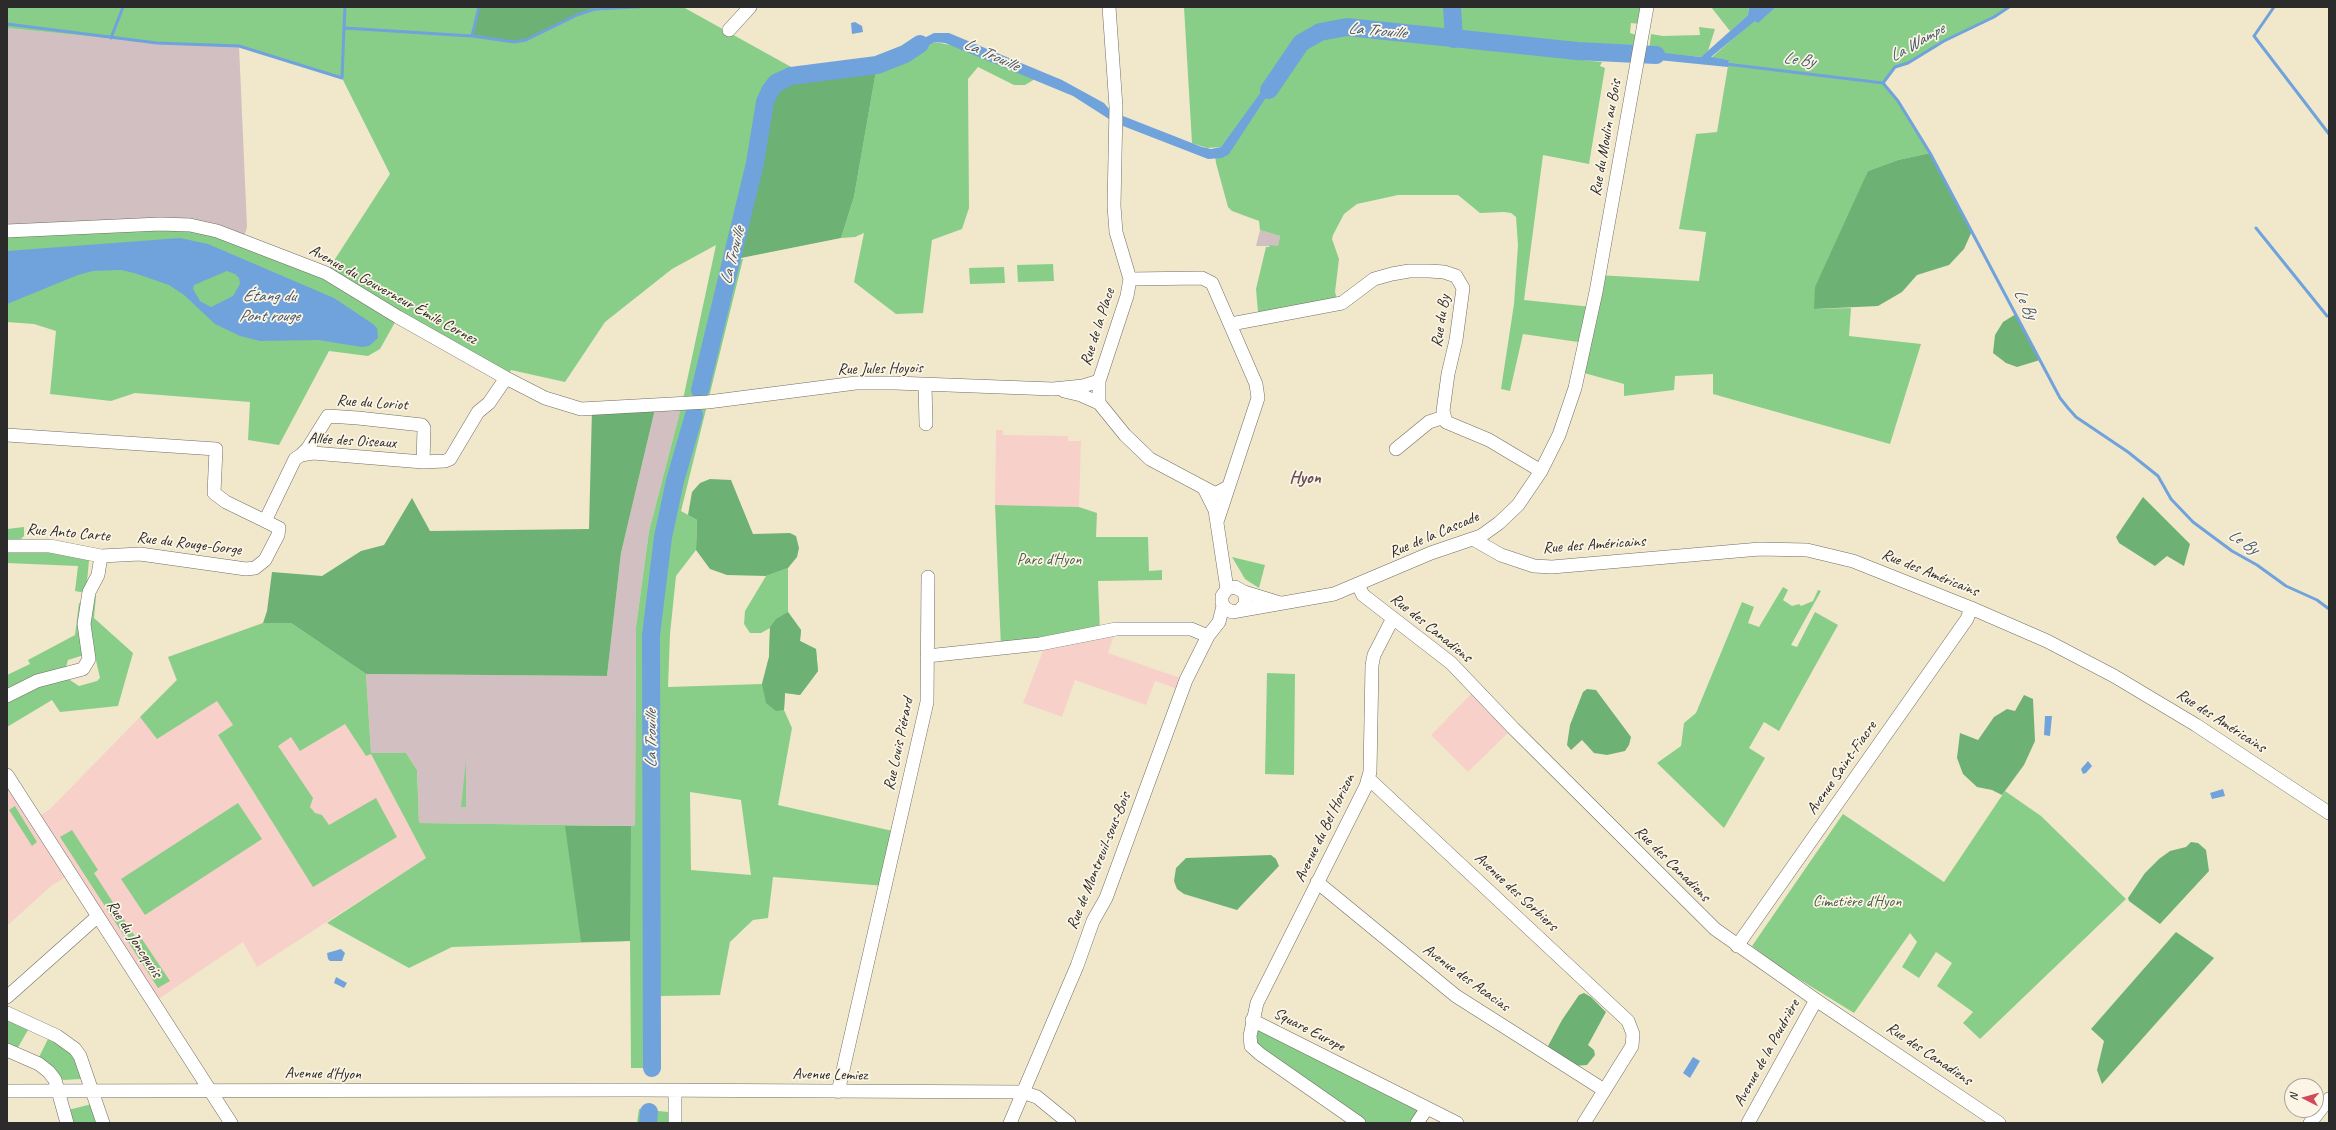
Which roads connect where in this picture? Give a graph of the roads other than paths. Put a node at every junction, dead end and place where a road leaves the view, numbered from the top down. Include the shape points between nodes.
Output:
1 (750, 7) edge
2 (1109, 7) edge
3 (1646, 7) edge
4 (729, 30) dead end
5 (7, 232) edge
6 (1598, 275) joint
7 (1130, 280) junction
8 (1231, 324) junction
9 (506, 378) junction
10 (1099, 381) junction
11 (925, 385) junction
12 (1053, 389) junction
13 (708, 402) joint
14 (1099, 403) junction
15 (1444, 417) junction
16 (926, 424) dead end
17 (7, 435) edge
18 (1395, 448) dead end
19 (301, 455) junction
20 (423, 462) junction
21 (1541, 471) junction
22 (1228, 487) junction
23 (1208, 490) junction
24 (265, 521) junction
25 (1218, 522) junction
26 (1473, 539) junction
27 (7, 546) edge
28 (126, 553) joint
29 (101, 556) junction
30 (928, 577) dead end
31 (1358, 585) junction
32 (1236, 589) junction
33 (1280, 603) junction
34 (1971, 608) junction
35 (1232, 609) junction
36 (1393, 618) junction
37 (1208, 636) junction
38 (927, 656) junction
39 (7, 696) edge
40 (7, 775) edge
41 (1369, 779) junction
42 (2329, 813) edge
43 (1317, 882) junction
44 (98, 916) junction
45 (1737, 946) junction
46 (7, 997) edge
47 (1816, 1000) junction
48 (7, 1013) edge
49 (1252, 1020) junction
50 (7, 1050) edge
51 (91, 1090) junction
52 (208, 1090) junction
53 (638, 1090) joint
54 (675, 1090) junction
55 (1604, 1090) junction
56 (7, 1092) edge
57 (59, 1092) junction
58 (838, 1092) junction
59 (1022, 1092) junction
60 (2329, 1099) edge
61 (1427, 1108) junction
62 (67, 1123) edge
63 (103, 1123) edge
64 (232, 1123) edge
65 (675, 1123) edge
66 (1010, 1123) edge
67 (1069, 1123) edge
68 (1358, 1123) edge
69 (1417, 1123) edge
70 (1457, 1123) edge
71 (1584, 1123) edge
72 (1748, 1123) edge
73 (1999, 1123) edge
74 (2310, 1123) edge

1 - 4 street
2 - 7 street, Rue de la Place via 1116,107 1114,206 1116,232
3 - 6 street, Rue du Moulin au Bois
5 - 9 street, Avenue du Gouverneur Émile Cornez via 160,224 190,225 217,231 326,273
6 - 21 street, Rue de la Cascade via 1575,388 1559,435
7 - 8 street via 1202,278 1212,283 1216,289
7 - 10 street, Rue de la Place
8 - 15 street, Rue du By via 1342,303 1374,279 1392,274 1428,271 1456,276 1464,288 1448,374
8 - 22 street via 1256,384 1258,398
9 - 13 street, Avenue du Gouverneur Émile Cornez via 545,398 582,409
9 - 20 street, Allée des Oiseaux via 489,403 478,412 450,459
10 - 12 street, Rue Jules Hoyois via 1084,386
10 - 14 street, Rue de la Place
11 - 12 street, Rue Jules Hoyois
11 - 13 street, Rue Jules Hoyois via 856,383
11 - 16 street
12 - 14 street, Rue Jules Hoyois via 1081,395
14 - 23 street via 1125,435 1150,459
15 - 18 street via 1429,422
15 - 21 street via 1446,422 1456,428 1489,440
17 - 24 street via 216,449 214,493 226,502
19 - 20 street, Allée des Oiseaux via 313,453
19 - 20 street, Rue du Loriot via 328,416 422,425
19 - 24 street, Allée des Oiseaux via 295,459
21 - 26 street, Rue de la Cascade via 1518,505 1499,523
22 - 23 street via 1221,492
22 - 25 street
23 - 25 street
24 - 28 street, Rue du Rouge-Gorge via 279,528 279,531 265,560 255,568 246,569
25 - 32 street via 1223,560 1234,576
26 - 31 street, Rue de la Cascade
26 - 34 street, Rue des Américains via 1478,544 1511,559 1527,565 1542,566 1760,549 1807,550 1867,566
27 - 29 street, Rue Anto Carte via 50,546
28 - 29 street, Rue Anto Carte
29 - 39 street via 98,575 89,592 84,624 89,659 83,669 37,682
30 - 38 street, Rue Louis Piérard
31 - 33 street, Rue de la Cascade via 1334,594
31 - 36 street, Rue des Canadiens via 1363,595
32 - 33 street
32 - 35 street via 1222,596
32 - 35 street via 1246,603
33 - 35 street, Rue de la Cascade via 1259,608
34 - 42 street, Rue des Américains via 2047,641 2151,696
34 - 45 street, Avenue Saint-Fiacre via 1967,619
35 - 37 street, Rue de Montreuil-sous-Bois
36 - 41 street, Avenue du Bel Horizon via 1374,655 1372,665
36 - 45 street, Rue des Canadiens via 1451,663 1698,914
37 - 38 street via 1191,629 1116,629 1040,644
37 - 59 street, Rue de Montreuil-sous-Bois via 1186,680 1106,898 1093,921 1078,966
38 - 58 street, Rue Louis Piérard via 927,702
40 - 44 street, Rue du Joncquois
41 - 43 street, Avenue du Bel Horizon
41 - 55 street, Avenue des Sorbiers via 1628,1022 1634,1034 1632,1046
43 - 49 street, Avenue du Bel Horizon via 1257,1003
43 - 55 street, Avenue des Acacias via 1456,996
44 - 46 street
44 - 52 street, Rue du Joncquois
45 - 47 street, Rue des Canadiens
47 - 72 street, Avenue de la Poudrière
47 - 73 street, Rue des Canadiens
48 - 51 street via 57,1036 75,1049
49 - 61 street, Square Europe
49 - 68 street, Square Europe via 1250,1041 1255,1051
50 - 57 street via 39,1064 49,1072 56,1080
51 - 52 street, Avenue d'Hyon
51 - 57 street, Avenue d'Hyon
51 - 63 street
52 - 53 street, Avenue d'Hyon
52 - 64 street, Rue du Joncquois
53 - 54 street, Avenue Lemiez
54 - 58 street, Avenue Lemiez
54 - 65 street
55 - 71 street
56 - 57 street, Avenue d'Hyon
57 - 62 street
58 - 59 street, Avenue Lemiez
59 - 66 street, Rue de Montreuil-sous-Bois
59 - 67 street via 1037,1097
60 - 74 street
61 - 69 street
61 - 70 street

